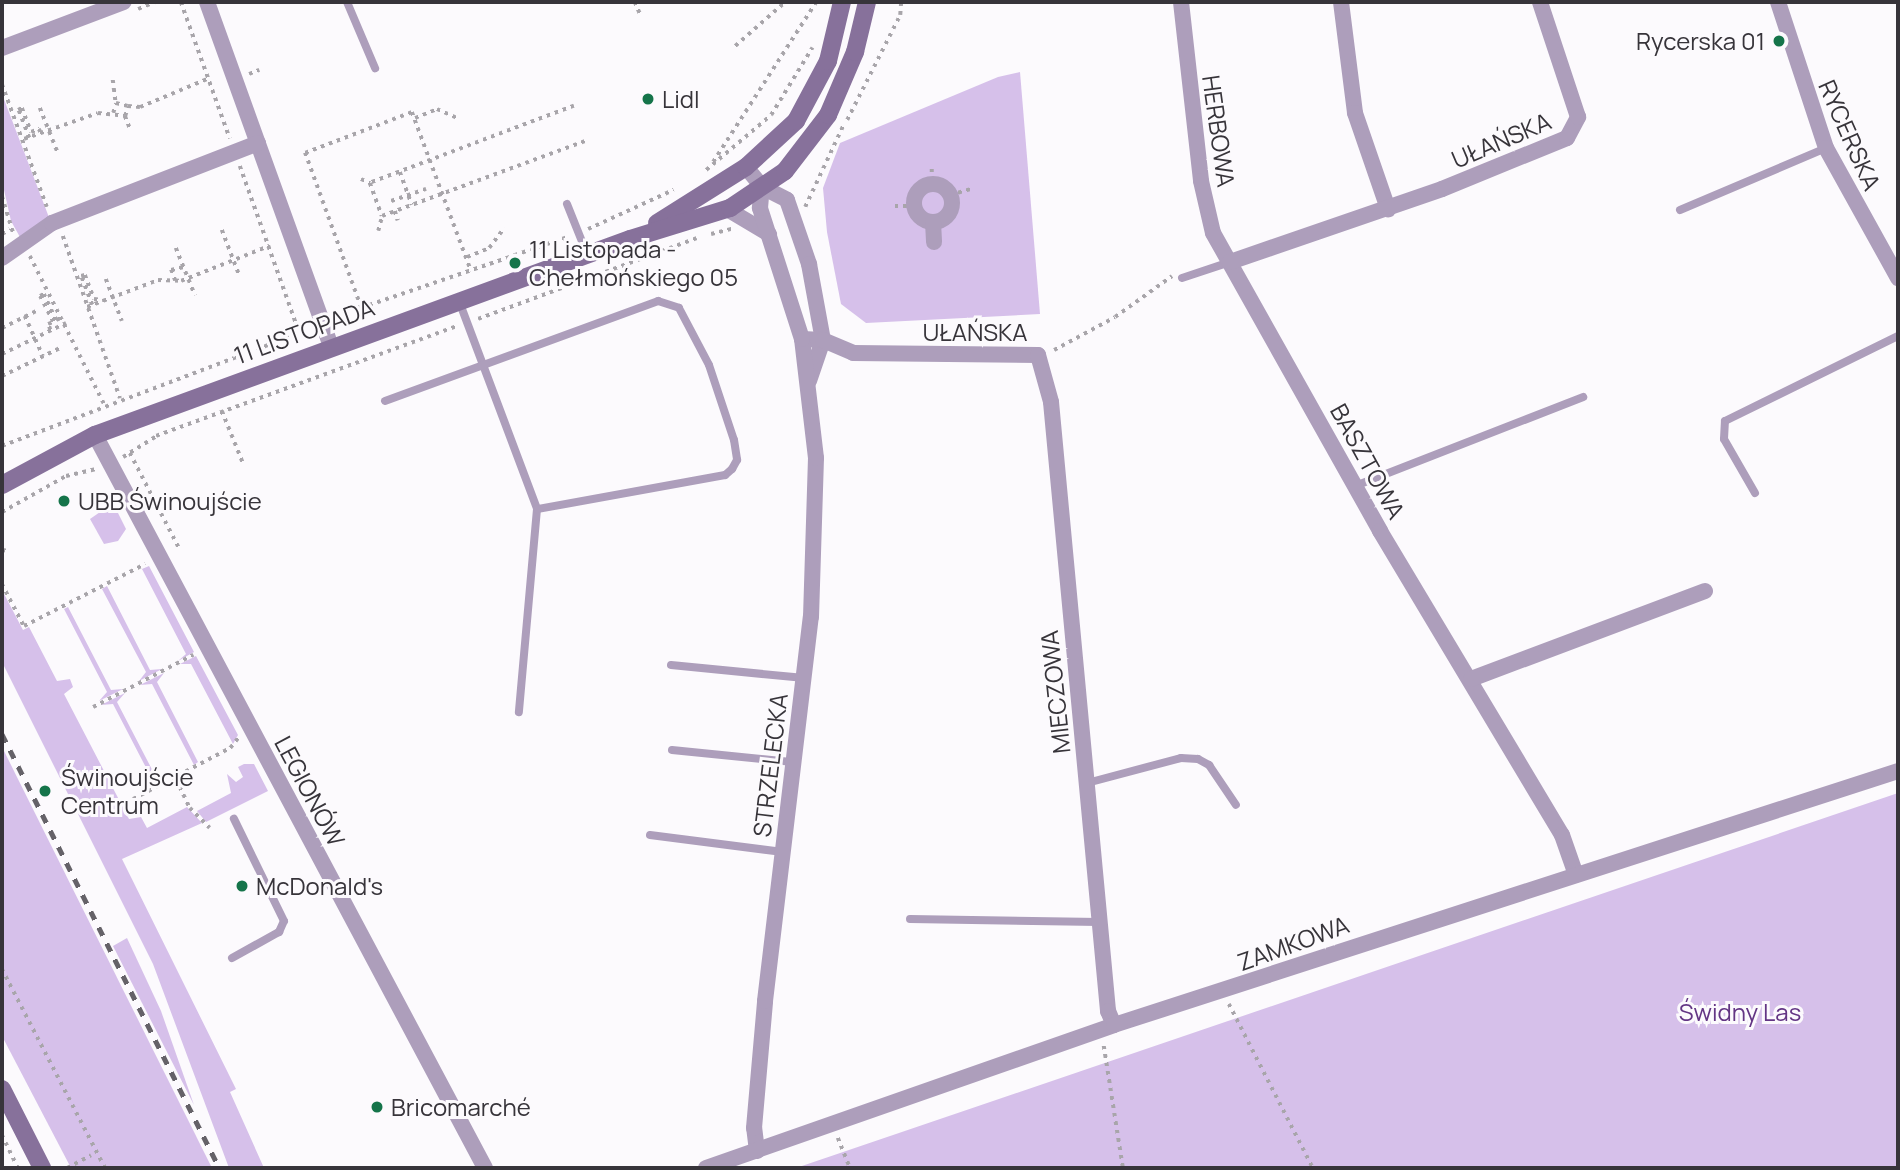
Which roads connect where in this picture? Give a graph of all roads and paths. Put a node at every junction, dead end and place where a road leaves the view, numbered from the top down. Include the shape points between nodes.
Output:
1 (124, 2) edge
2 (207, 2) edge
3 (347, 2) edge
4 (635, 2) edge
5 (785, 2) edge
6 (816, 2) edge
7 (842, 2) edge
8 (867, 2) edge
9 (1181, 2) edge
10 (1341, 2) edge
11 (1540, 2) edge
12 (1778, 2) edge
13 (640, 16) dead end
14 (814, 40) dead end
15 (735, 46) dead end
16 (2, 48) edge
17 (375, 68) dead end
18 (113, 79) dead end
19 (207, 79) dead end
20 (2, 84) edge
21 (116, 103) junction
22 (128, 106) junction
23 (574, 106) dead end
24 (40, 108) dead end
25 (113, 114) junction
26 (125, 116) junction
27 (415, 118) junction
28 (459, 119) dead end
29 (49, 130) junction
30 (131, 131) dead end
31 (41, 133) junction
32 (26, 138) junction
33 (587, 140) dead end
34 (258, 143) junction
35 (1826, 148) junction
36 (58, 153) dead end
37 (799, 157) junction
38 (431, 160) junction
39 (710, 167) junction
40 (746, 167) junction
41 (400, 172) junction
42 (703, 172) dead end
43 (361, 179) dead end
44 (370, 183) junction
45 (682, 185) dead end
46 (762, 187) junction
47 (971, 188) dead end
48 (426, 189) dead end
49 (444, 192) junction
50 (408, 195) junction
51 (950, 195) junction
52 (2, 197) edge
53 (391, 201) dead end
54 (567, 204) dead end
55 (412, 205) junction
56 (895, 206) dead end
57 (914, 206) junction
58 (727, 209) junction
59 (1388, 209) junction
60 (1680, 210) dead end
61 (395, 211) junction
62 (793, 211) junction
63 (382, 216) junction
64 (398, 221) dead end
65 (933, 222) junction
66 (52, 223) junction
67 (71, 228) dead end
68 (505, 228) dead end
69 (10, 229) junction
70 (222, 230) dead end
71 (378, 231) dead end
72 (579, 233) junction
73 (2, 234) edge
74 (770, 235) junction
75 (62, 237) junction
76 (630, 239) junction
77 (934, 242) dead end
78 (21, 245) junction
79 (269, 246) dead end
80 (176, 248) dead end
81 (587, 256) junction
82 (467, 257) junction
83 (2, 258) edge
84 (234, 261) junction
85 (1230, 262) junction
86 (184, 267) junction
87 (1206, 270) junction
88 (471, 271) junction
89 (240, 277) dead end
90 (106, 278) dead end
91 (188, 278) junction
92 (1182, 278) dead end
93 (1898, 278) edge
94 (175, 281) junction
95 (195, 295) dead end
96 (113, 297) junction
97 (103, 301) junction
98 (459, 301) junction
99 (89, 306) junction
100 (361, 308) junction
101 (40, 309) dead end
102 (25, 316) junction
103 (62, 317) junction
104 (122, 321) dead end
105 (322, 321) junction
106 (66, 323) junction
107 (2, 328) edge
108 (50, 330) junction
109 (1898, 336) edge
110 (35, 339) junction
111 (802, 339) junction
112 (823, 340) junction
113 (331, 347) junction
114 (60, 348) dead end
115 (2, 355) edge
116 (1038, 355) junction
117 (43, 356) junction
118 (485, 362) junction
119 (2, 376) edge
120 (808, 384) junction
121 (1583, 397) dead end
122 (120, 398) junction
123 (385, 401) dead end
124 (104, 404) junction
125 (222, 411) dead end
126 (95, 435) junction
127 (2, 446) edge
128 (111, 463) junction
129 (243, 463) dead end
130 (2, 485) edge
131 (1355, 486) junction
132 (1755, 493) dead end
133 (537, 509) junction
134 (2, 512) edge
135 (179, 548) dead end
136 (2, 550) edge
137 (10, 551) dead end
138 (147, 564) dead end
139 (2, 584) edge
140 (1705, 591) dead end
141 (198, 653) dead end
142 (671, 665) dead end
143 (804, 678) junction
144 (1471, 679) junction
145 (93, 707) dead end
146 (519, 712) dead end
147 (240, 733) dead end
148 (672, 750) dead end
149 (793, 762) junction
150 (1898, 771) edge
151 (1087, 783) junction
152 (180, 787) dead end
153 (133, 799) dead end
154 (1236, 805) dead end
155 (234, 819) dead end
156 (210, 828) dead end
157 (650, 835) dead end
158 (783, 852) junction
159 (1576, 875) junction
160 (910, 919) dead end
161 (1099, 922) junction
162 (232, 958) dead end
163 (2, 969) edge
164 (1223, 992) junction
165 (1107, 1027) junction
166 (2, 1089) edge
167 (832, 1124) junction
168 (2, 1135) edge
169 (757, 1151) junction
170 (91, 1155) dead end
171 (18, 1168) edge
172 (43, 1168) edge
173 (67, 1168) edge
174 (105, 1168) edge
175 (485, 1168) edge
176 (706, 1168) edge
177 (850, 1168) edge
178 (1123, 1168) edge
179 (1313, 1168) edge

1 - 16 street
2 - 34 street
3 - 17 lane
4 - 13 path
5 - 15 path
6 - 39 path
7 - 40 street, 11 LISTOPADA via 828,61 810,100 782,138
8 - 37 street, 11 LISTOPADA via 838,95
9 - 85 street, HERBOWA via 1201,181 1213,233
10 - 59 street via 1355,113
11 - 59 street, UŁAŃSKA via 1578,117 1573,130 1557,143
12 - 35 street, RYCERSKA
14 - 39 path via 791,88 771,115
18 - 21 path
19 - 22 path via 140,107
20 - 32 path
21 - 22 path
21 - 25 path
22 - 26 path
23 - 38 path
24 - 29 path
25 - 26 path
25 - 29 path via 98,113
26 - 30 path
27 - 28 path via 437,109
27 - 38 path
27 - 100 path via 412,112 305,153
29 - 31 path
29 - 36 path
31 - 32 path
31 - 32 path via 39,129 31,132 22,108 18,110
32 - 66 path
33 - 49 path
34 - 66 street
34 - 105 street
35 - 60 lane
35 - 93 street, RYCERSKA
37 - 46 street, 11 LISTOPADA
37 - 62 street, STRZELECKA via 789,187
38 - 41 path
38 - 49 path
39 - 42 path
40 - 46 street
40 - 76 street, 11 LISTOPADA
41 - 44 path
41 - 50 path
43 - 44 path
44 - 63 path
45 - 72 path
46 - 58 street, 11 LISTOPADA
46 - 62 street via 782,195
46 - 74 street, STRZELECKA via 761,208
47 - 51 path
48 - 50 path
49 - 55 path
49 - 82 path
50 - 53 path
50 - 55 path
51 - 57 street via 932,176 919,189
51 - 65 street via 948,215
52 - 69 path
54 - 72 lane
55 - 61 path
56 - 57 path
57 - 65 street via 922,219
58 - 74 street via 758,223
58 - 76 street, 11 LISTOPADA
59 - 85 street, UŁAŃSKA
61 - 63 path
61 - 64 path
62 - 112 street, STRZELECKA via 809,264
63 - 71 path
65 - 77 street
66 - 75 path
66 - 78 street
67 - 75 path
68 - 82 path via 489,248
69 - 73 path
69 - 78 path
70 - 84 path
72 - 81 lane
72 - 88 path
74 - 111 street, STRZELECKA
75 - 99 path
76 - 81 street, 11 LISTOPADA
78 - 83 street
78 - 103 path via 40,270
79 - 84 path
80 - 86 path
81 - 98 street, 11 LISTOPADA
82 - 88 path
84 - 89 path
84 - 91 path
85 - 87 lane, UŁAŃSKA
85 - 131 street, BASZTOWA
86 - 91 path
86 - 94 path via 171,270
87 - 92 lane, UŁAŃSKA
87 - 116 path, UŁAŃSKA via 1194,262 1115,317 1061,348
88 - 100 path
90 - 96 path
91 - 94 path
91 - 95 path
94 - 96 path via 158,281
96 - 97 path
96 - 104 path
97 - 99 path
97 - 99 path via 101,296 94,299 85,275 81,276
98 - 113 street, 11 LISTOPADA
98 - 118 lane
99 - 122 path
100 - 105 path
101 - 102 path
102 - 107 path
102 - 110 path
103 - 106 path
103 - 108 path via 56,320 44,294 40,296 52,322
105 - 113 street
105 - 122 path
106 - 108 path
106 - 124 path
108 - 110 path
109 - 132 lane via 1725,421 1724,439
110 - 115 path
110 - 117 path
111 - 112 street, UŁAŃSKA
111 - 120 street, STRZELECKA
112 - 116 street, UŁAŃSKA via 853,353
112 - 120 street, STRZELECKA
113 - 126 street, 11 LISTOPADA
114 - 117 path
116 - 151 street, MIECZOWA via 1051,402
117 - 119 path
118 - 123 lane
118 - 133 lane
118 - 133 lane via 658,301 679,309 709,365 737,460 725,475
120 - 143 street, STRZELECKA via 816,458 814,560
121 - 131 lane
122 - 124 path
124 - 127 path
125 - 129 path
126 - 128 street, LEGIONÓW
126 - 130 street, 11 LISTOPADA
128 - 134 path via 66,476
128 - 135 path via 130,453
128 - 175 street, LEGIONÓW
131 - 144 street, BASZTOWA
133 - 146 lane
136 - 137 path
138 - 139 path via 24,626
140 - 144 street
141 - 145 path
142 - 143 lane
143 - 149 street, STRZELECKA
144 - 159 street, BASZTOWA via 1562,835
147 - 153 path via 230,748
148 - 149 lane
149 - 158 street, STRZELECKA
150 - 159 street, ZAMKOWA
151 - 154 lane via 1181,758 1198,759 1209,765
151 - 161 street, MIECZOWA
152 - 156 path via 190,808
155 - 162 lane via 284,921 279,932
157 - 158 lane
158 - 169 street, STRZELECKA via 754,1128
159 - 164 street, ZAMKOWA
160 - 161 lane
161 - 165 street, MIECZOWA
163 - 174 path
164 - 165 street, ZAMKOWA
164 - 179 path
165 - 167 street, ZAMKOWA
165 - 178 path
166 - 172 street
167 - 169 street, ZAMKOWA
167 - 177 path
168 - 171 path
169 - 176 street, ZAMKOWA
170 - 173 path

